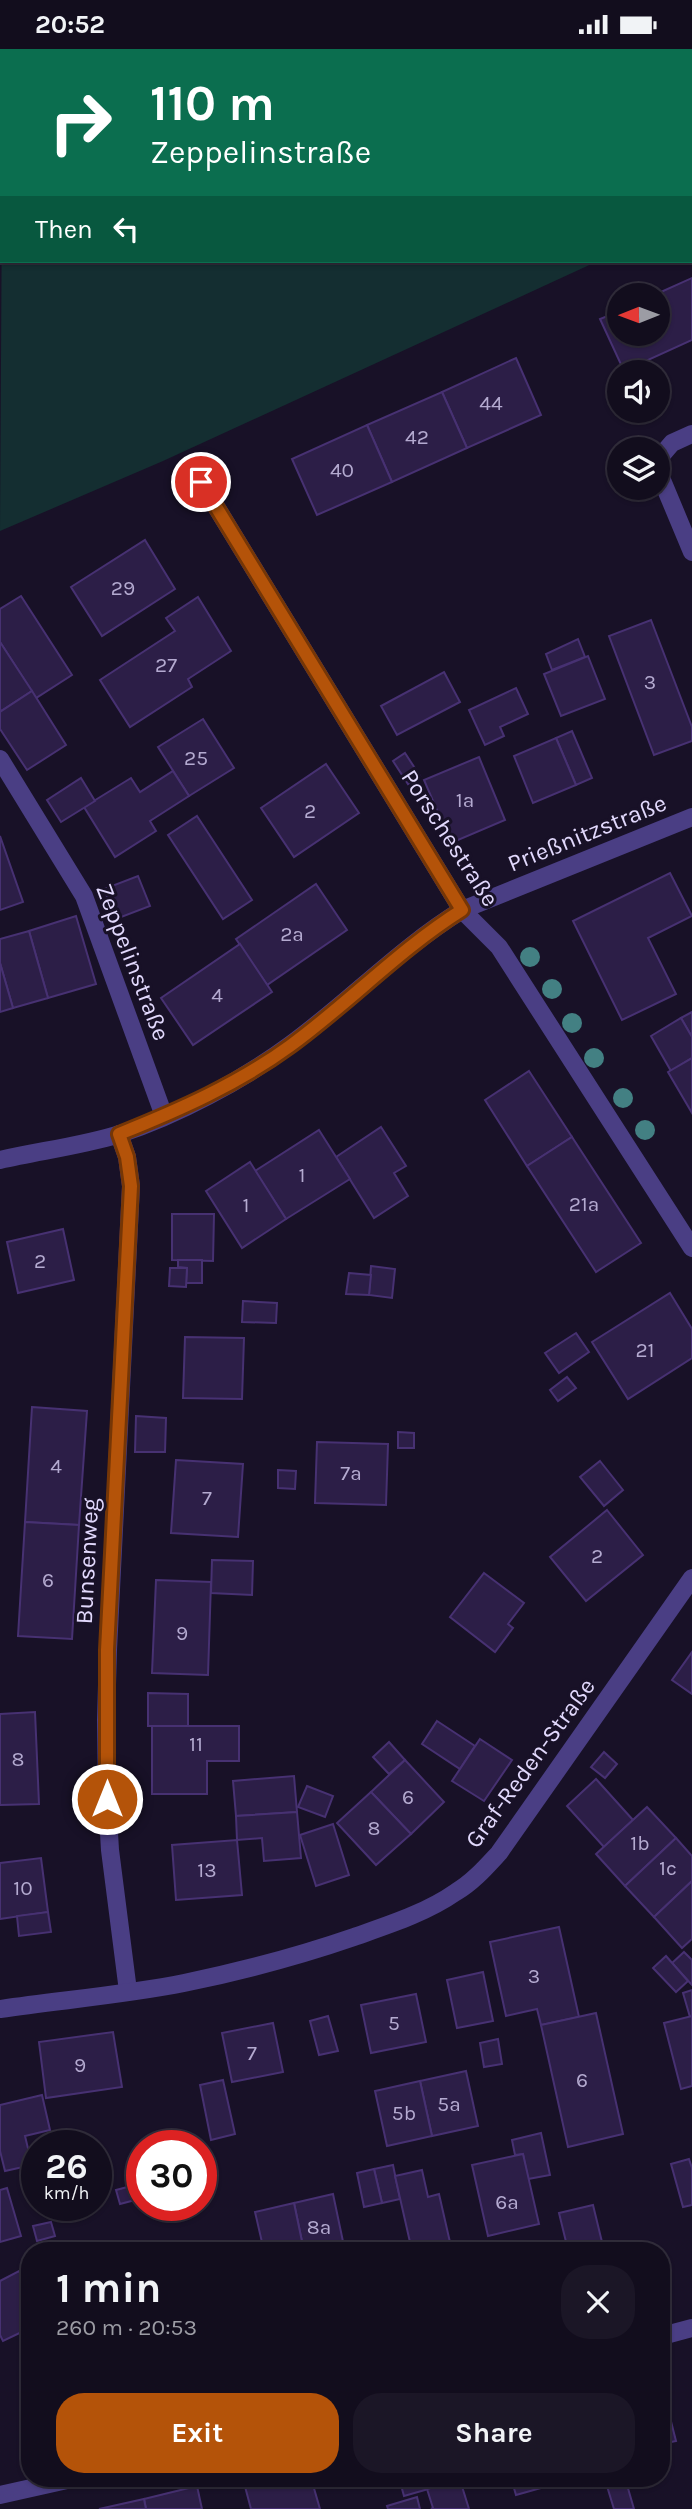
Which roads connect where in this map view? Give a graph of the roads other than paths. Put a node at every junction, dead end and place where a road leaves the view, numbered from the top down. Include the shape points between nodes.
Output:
1 (692, 434) edge
2 (201, 482) dead end
3 (692, 552) edge
4 (0, 759) edge
5 (692, 817) edge
6 (462, 910) junction
7 (164, 1117) junction
8 (119, 1134) junction
9 (0, 1160) edge
10 (692, 1248) edge
11 (692, 1578) edge
12 (128, 1991) junction
13 (0, 2009) edge
14 (692, 2328) edge
15 (670, 2334) edge
16 (36, 2487) edge
17 (0, 2495) edge

1 - 3 street via 672,443 660,457 659,474
2 - 6 street, Porschestraße
4 - 7 street, Zeppelinstraße via 84,895
5 - 6 street, Prießnitzstraße
6 - 7 street via 434,927 290,1046 237,1080
6 - 10 street, Porschestraße via 499,947
7 - 8 street
8 - 9 street
8 - 12 street, Bunsenweg via 131,1186 107,1650 107,1786 110,1850
11 - 12 street, Graf-Reden-Straße via 507,1843 456,1893 420,1912 318,1949 182,1983
12 - 13 street, Graf-Reden-Straße
14 - 15 street
16 - 17 street

